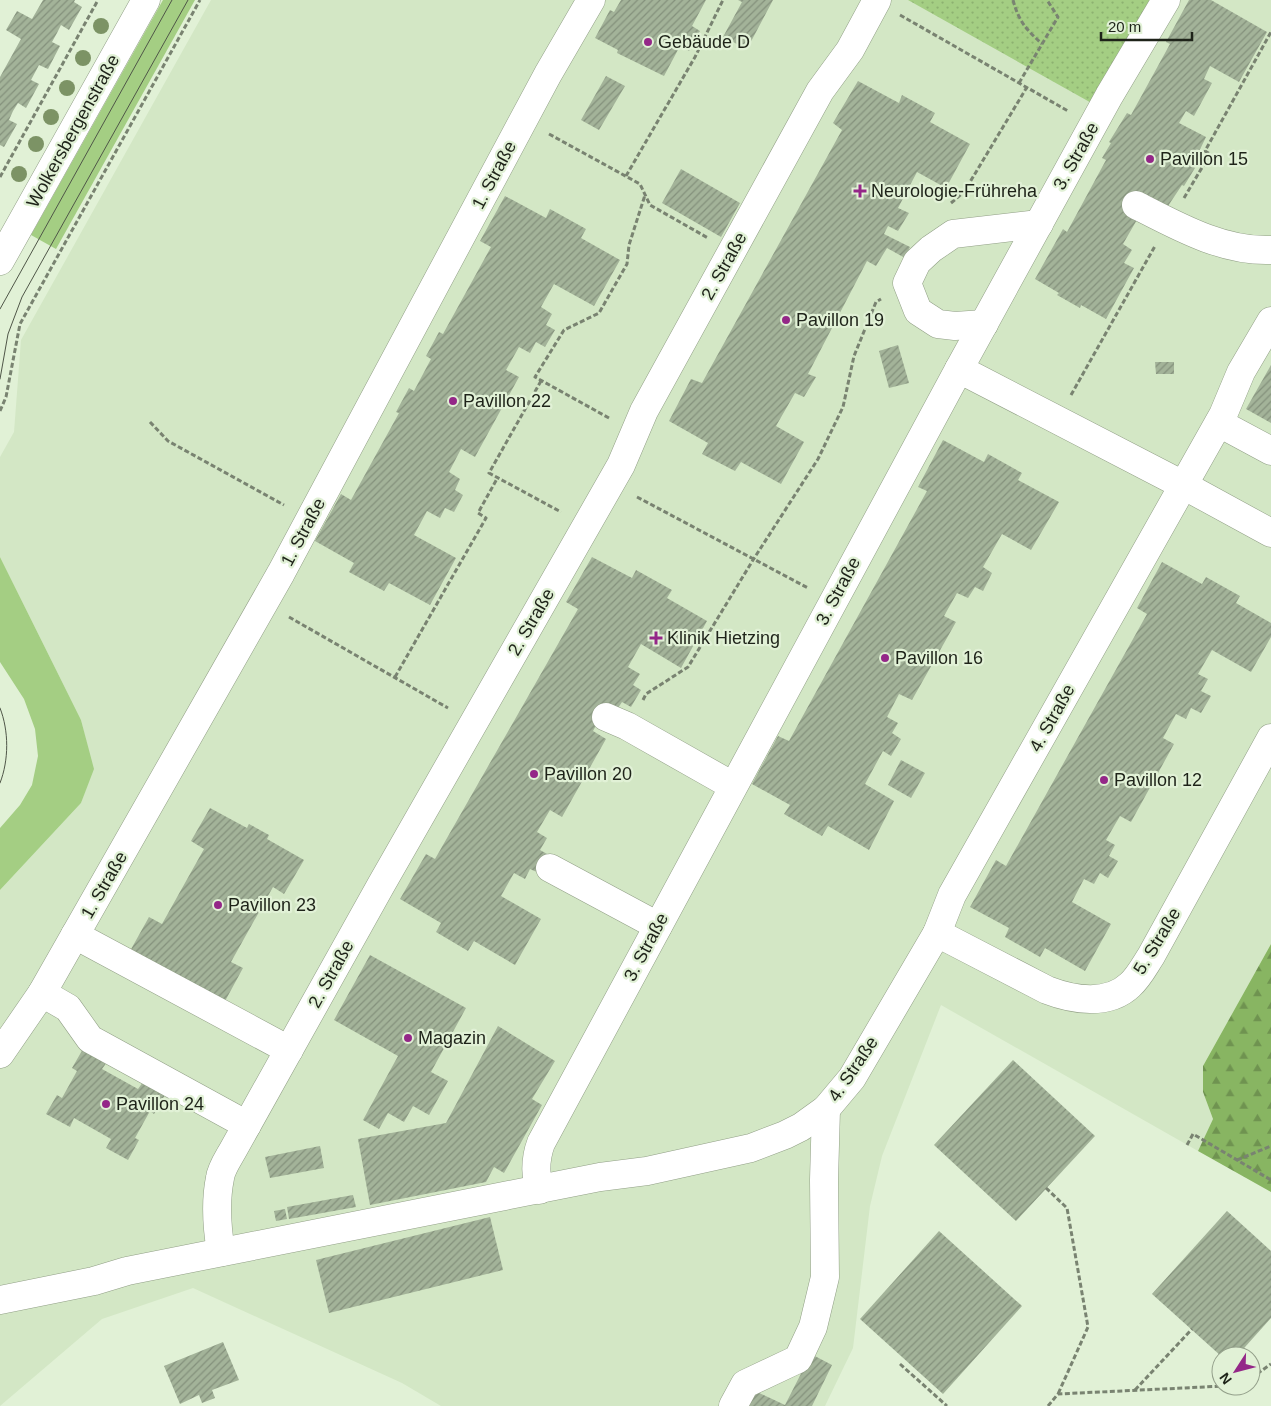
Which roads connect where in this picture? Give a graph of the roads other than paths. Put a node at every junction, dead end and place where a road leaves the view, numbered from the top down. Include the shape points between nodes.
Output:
1 (146, 0) edge
2 (590, 0) edge
3 (876, 0) edge
4 (1166, 0) edge
5 (1136, 205) dead end
6 (1039, 224) junction
7 (1271, 250) edge
8 (0, 261) edge
9 (1271, 321) edge
10 (984, 324) junction
11 (959, 369) junction
12 (1219, 423) junction
13 (1271, 451) edge
14 (1183, 485) junction
15 (1271, 533) edge
16 (617, 721) road end
17 (1271, 738) edge
18 (733, 786) junction
19 (550, 868) dead end
20 (658, 926) junction
21 (937, 933) junction
22 (75, 935) junction
23 (42, 993) junction
24 (289, 1050) junction
25 (0, 1054) edge
26 (826, 1109) junction
27 (247, 1125) junction
28 (539, 1190) junction
29 (221, 1252) junction
30 (0, 1300) edge
31 (734, 1406) edge

1 - 8 street, Wolkersbergenstraße
2 - 22 street, 1. Straße via 264,603
3 - 24 street, 2. Straße via 850,50 820,91 644,411 621,465
4 - 6 street, 3. Straße
5 - 7 street via 1204,237 1236,247
6 - 10 street, 3. Straße
6 - 10 street via 952,234 918,262 907,283 918,311 938,324
9 - 12 street, 4. Straße via 1242,372
10 - 11 street, 3. Straße
11 - 14 street
11 - 18 street, 3. Straße
12 - 13 street
12 - 14 street, 4. Straße
14 - 15 street
14 - 21 street, 4. Straße via 952,895
16 - 18 street
17 - 21 street, 5. Straße via 1151,956 1122,991 1100,998 1061,995
18 - 20 street, 3. Straße
19 - 20 street
20 - 28 street, 3. Straße via 541,1143 536,1158
21 - 26 street, 4. Straße via 852,1078
22 - 23 street, 1. Straße
22 - 24 street
23 - 25 street, 1. Straße
23 - 27 street via 68,1008 90,1039
24 - 27 street, 2. Straße
26 - 28 street, 4. Straße via 793,1131 751,1148
26 - 31 street via 825,1277 814,1327 798,1359 745,1384
27 - 29 street, 2. Straße via 220,1177 217,1222
28 - 29 street, 4. Straße
29 - 30 street, 4. Straße

